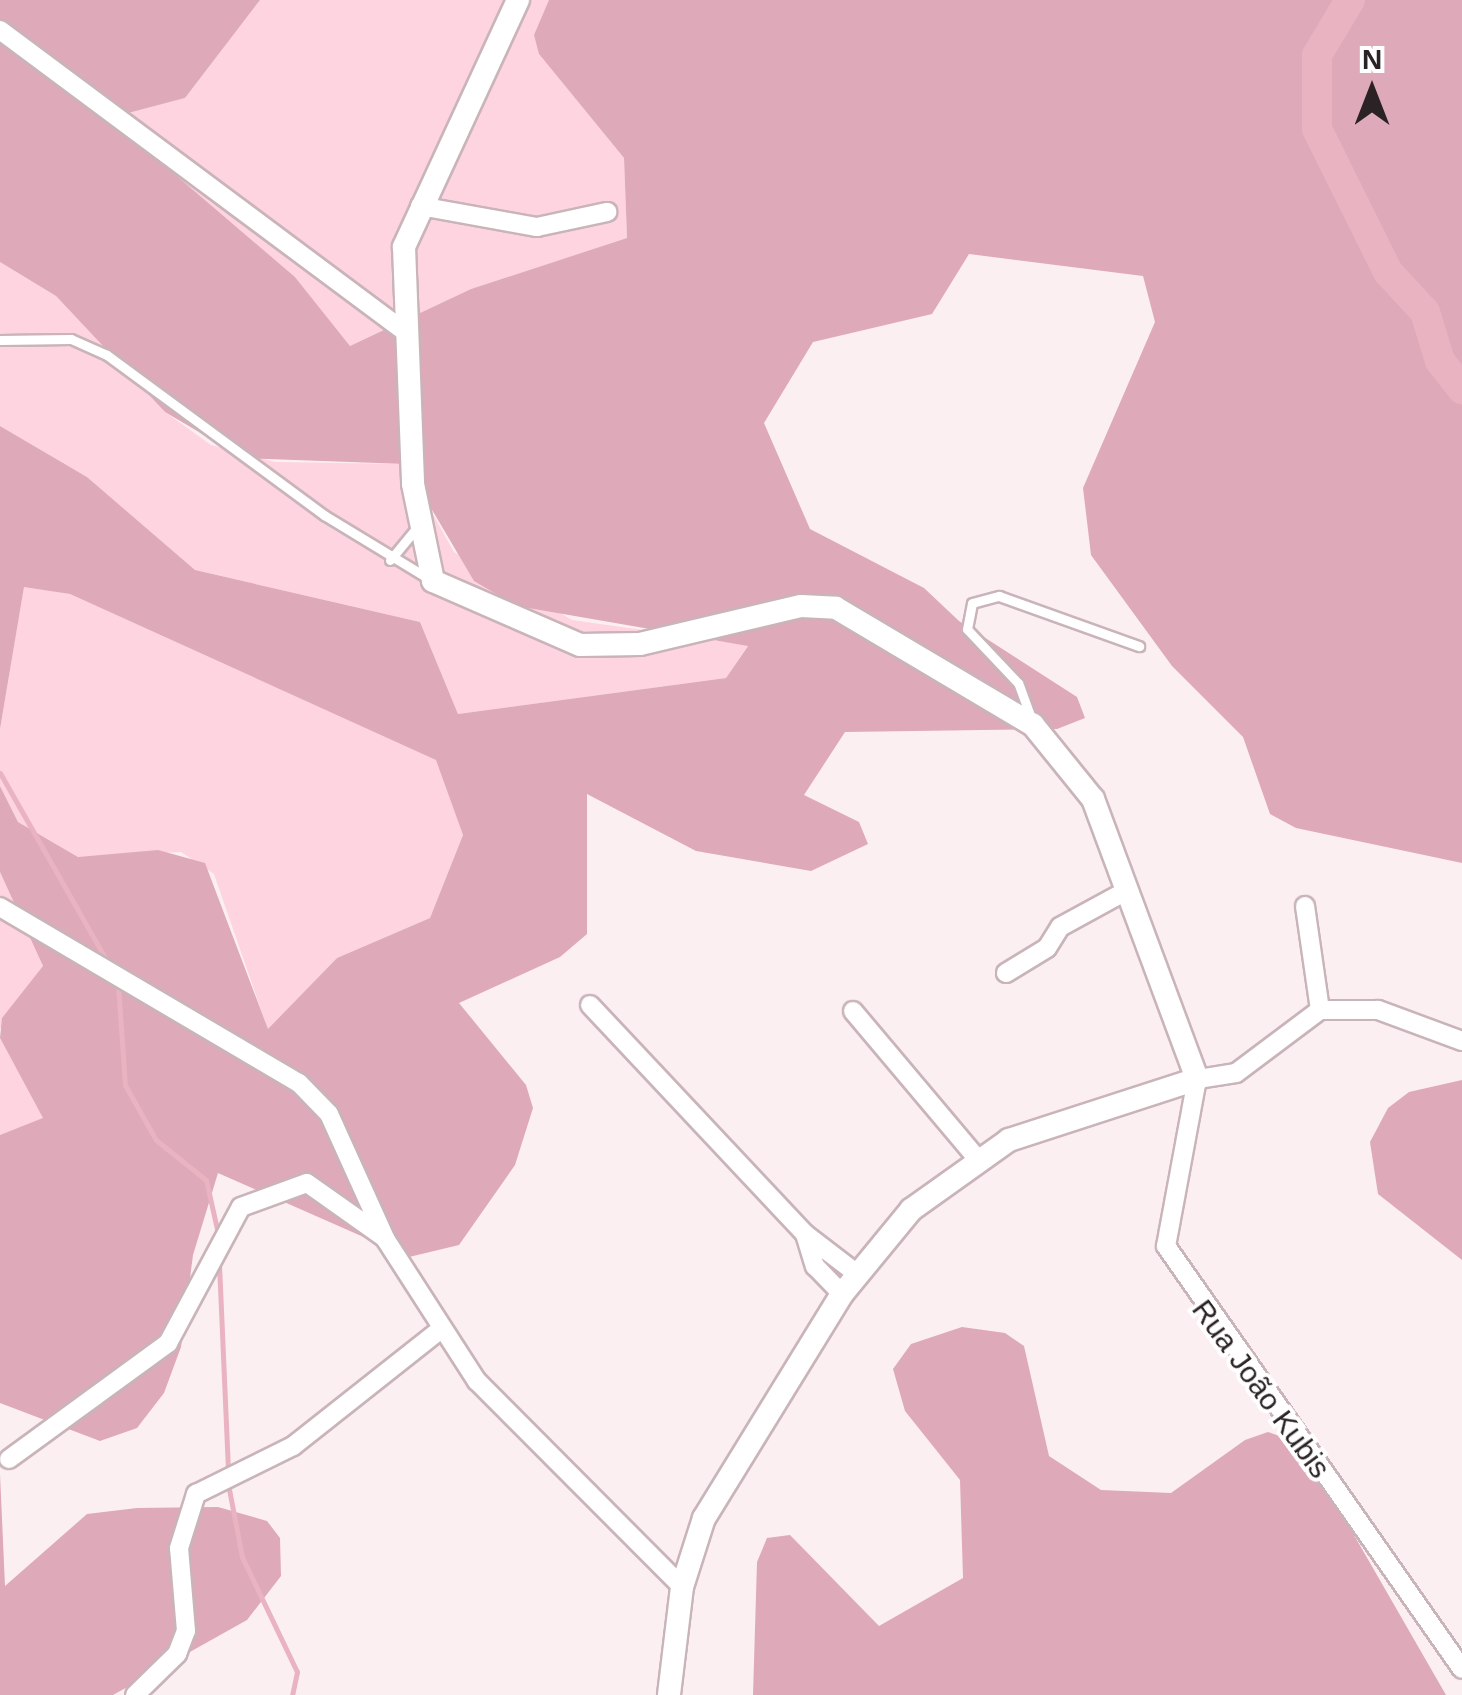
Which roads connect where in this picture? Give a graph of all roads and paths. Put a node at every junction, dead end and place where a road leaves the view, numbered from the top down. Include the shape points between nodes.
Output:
1 (518, 0) edge
2 (0, 30) edge
3 (420, 206) junction
4 (608, 212) dead end
5 (404, 331) junction
6 (0, 340) edge
7 (419, 524) junction
8 (390, 560) junction
9 (433, 581) junction
10 (1139, 646) dead end
11 (1033, 726) junction
12 (1128, 890) junction
13 (0, 906) edge
14 (1305, 906) dead end
15 (1006, 973) dead end
16 (590, 1005) dead end
17 (1320, 1010) junction
18 (852, 1011) dead end
19 (1462, 1040) edge
20 (1198, 1079) junction
21 (976, 1157) junction
22 (806, 1234) junction
23 (386, 1240) junction
24 (856, 1273) junction
25 (842, 1294) junction
26 (441, 1329) junction
27 (9, 1459) dead end
28 (682, 1587) junction
29 (1462, 1669) edge
30 (135, 1695) edge
31 (669, 1695) edge

1 - 3 street
2 - 5 street
3 - 4 street via 537,227
3 - 5 street via 404,247
5 - 7 street
6 - 8 lane via 71,339 107,355
7 - 8 lane
7 - 9 street
8 - 9 lane
9 - 11 street via 580,645 640,644 801,606 836,608
10 - 11 lane via 998,596 972,603 967,629 1018,683
11 - 12 street via 1080,774
12 - 15 street via 1060,927 1048,948
12 - 20 street
13 - 23 street via 299,1083 330,1114
14 - 17 street
16 - 22 street
17 - 19 street via 1378,1010
17 - 20 street via 1236,1072
18 - 21 street
20 - 21 street
20 - 29 street, Rua João Kubis via 1166,1215 1179,1275
21 - 24 street via 911,1210
22 - 24 street
22 - 25 street via 815,1266
23 - 26 street
23 - 27 street via 308,1183 241,1207 168,1343
24 - 25 street
25 - 28 street via 737,1457
26 - 28 street via 513,1425
26 - 30 street via 293,1446 196,1494 178,1548 186,1632 176,1654
28 - 31 street

